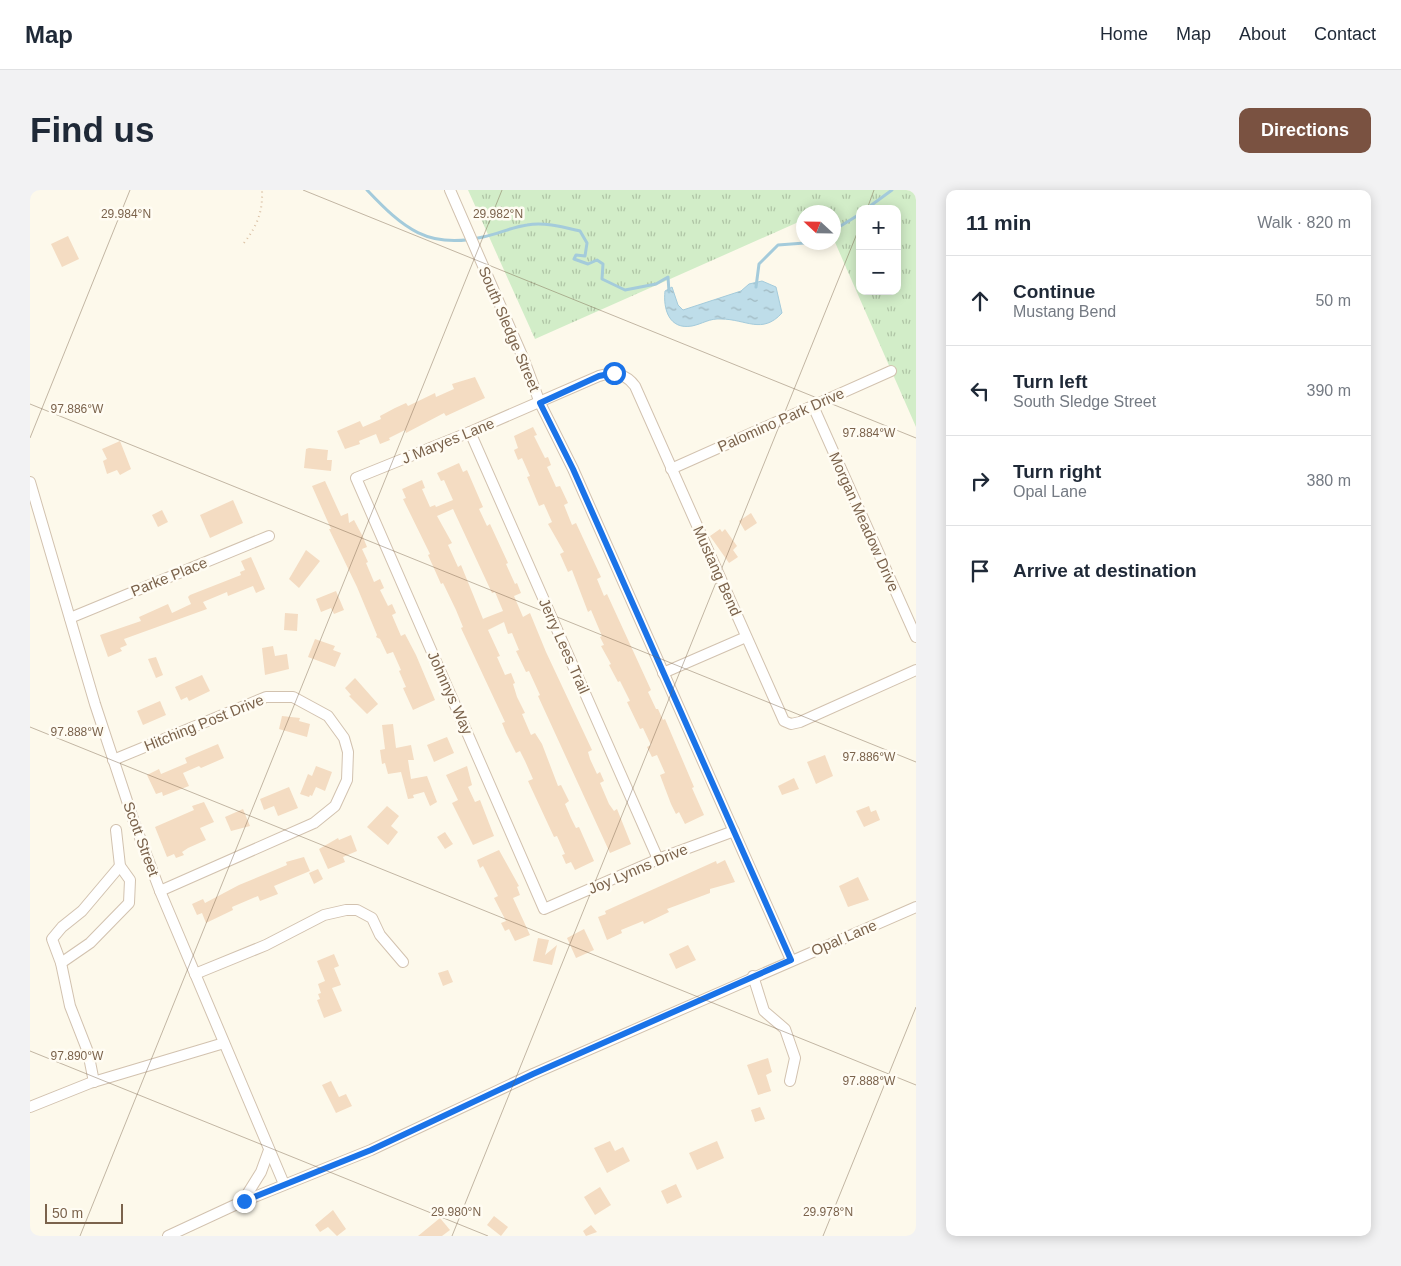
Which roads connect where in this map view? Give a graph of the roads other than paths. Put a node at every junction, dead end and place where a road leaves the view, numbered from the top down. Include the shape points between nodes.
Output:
1 (450, 190) edge
2 (891, 371) dead end
3 (540, 403) junction
4 (813, 406) junction
5 (470, 432) junction
6 (672, 469) junction
7 (356, 478) joint
8 (30, 482) edge
9 (269, 536) dead end
10 (70, 618) junction
11 (746, 637) junction
12 (916, 637) edge
13 (916, 670) edge
14 (663, 673) junction
15 (113, 760) junction
16 (116, 830) dead end
17 (734, 831) junction
18 (658, 859) junction
19 (120, 866) junction
20 (160, 891) junction
21 (916, 907) edge
22 (544, 909) joint
23 (791, 960) junction
24 (402, 962) dead end
25 (61, 963) junction
26 (195, 974) junction
27 (753, 976) junction
28 (224, 1043) junction
29 (790, 1081) dead end
30 (94, 1082) junction
31 (30, 1107) edge
32 (269, 1150) junction
33 (284, 1184) junction
34 (244, 1201) junction
35 (168, 1236) edge

1 - 3 street, South Sledge Street
2 - 4 street, Palomino Park Drive
3 - 5 street, J Maryes Lane
3 - 6 street, Mustang Bend via 608,373 626,378 634,386
3 - 14 street, South Sledge Street via 573,469
4 - 6 street, Palomino Park Drive
4 - 12 street, Morgan Meadow Drive
5 - 7 street, J Maryes Lane
5 - 18 street, Jerry Lees Trail
6 - 11 street, Mustang Bend
7 - 22 street, Johnnys Way
8 - 10 street, Scott Street
9 - 10 street, Parke Place
10 - 15 street, Scott Street
11 - 13 street, Mustang Bend via 782,718 791,724
11 - 14 street
14 - 17 street, South Sledge Street
15 - 20 street, Scott Street
15 - 20 street, Hitching Post Drive via 266,697 293,697 328,716 344,738 348,752 347,780 335,806 314,824
16 - 19 street
17 - 18 street, Joy Lynns Drive
17 - 23 street, South Sledge Street
18 - 22 street, Joy Lynns Drive
19 - 25 street via 82,911 52,939
19 - 25 street via 130,880 129,903 90,943
20 - 26 street, Scott Street
21 - 23 street, Opal Lane
23 - 27 street, Opal Lane
24 - 26 street via 380,935 372,918 357,910 346,910 324,915 266,945
25 - 30 street via 70,1006 88,1052
26 - 28 street, Scott Street
27 - 29 street via 764,1011 785,1028 795,1058
27 - 33 street, Opal Lane via 371,1150
28 - 30 street
28 - 32 street, Scott Street
30 - 31 street
32 - 33 street, Scott Street
32 - 34 street via 261,1172
33 - 34 street, Opal Lane
34 - 35 street, Opal Lane

